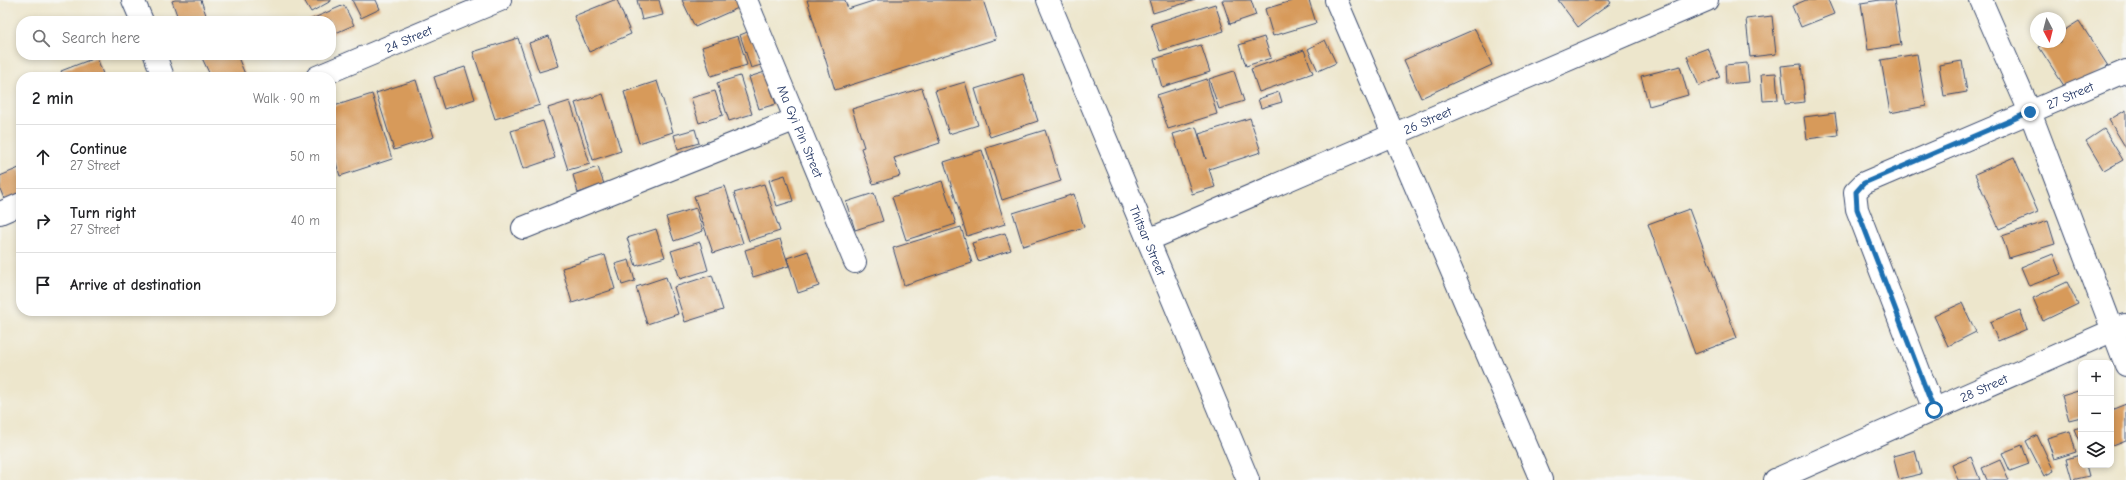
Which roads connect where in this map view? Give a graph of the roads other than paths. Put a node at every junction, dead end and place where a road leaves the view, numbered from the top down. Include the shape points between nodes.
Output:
1 (133, 0) edge
2 (500, 0) edge
3 (746, 0) edge
4 (1048, 0) edge
5 (1336, 0) edge
6 (1707, 0) edge
7 (1981, 0) edge
8 (140, 16) edge
9 (157, 60) edge
10 (2126, 71) edge
11 (161, 72) edge
12 (329, 72) edge
13 (2030, 112) junction
14 (796, 119) junction
15 (1393, 133) junction
16 (16, 206) edge
17 (0, 213) edge
18 (523, 228) dead end
19 (1148, 240) junction
20 (855, 262) dead end
21 (2119, 328) edge
22 (2126, 366) edge
23 (1934, 410) junction
24 (1248, 480) edge
25 (1541, 480) edge
26 (1775, 480) edge

1 - 8 street
2 - 12 street, 24 Street
3 - 14 street, Ma Gyi Pin Street
4 - 19 street, Thitsar Street
5 - 15 street
6 - 15 street, 26 Street
7 - 13 street
9 - 11 street
10 - 13 street, 27 Street
13 - 21 street
13 - 23 street, 27 Street via 1864,183 1856,192 1857,209
14 - 18 street
14 - 20 street, Ma Gyi Pin Street
15 - 19 street, 26 Street
15 - 25 street
16 - 17 street
19 - 24 street, Thitsar Street
21 - 22 street
21 - 23 street, 28 Street
23 - 26 street, 28 Street

